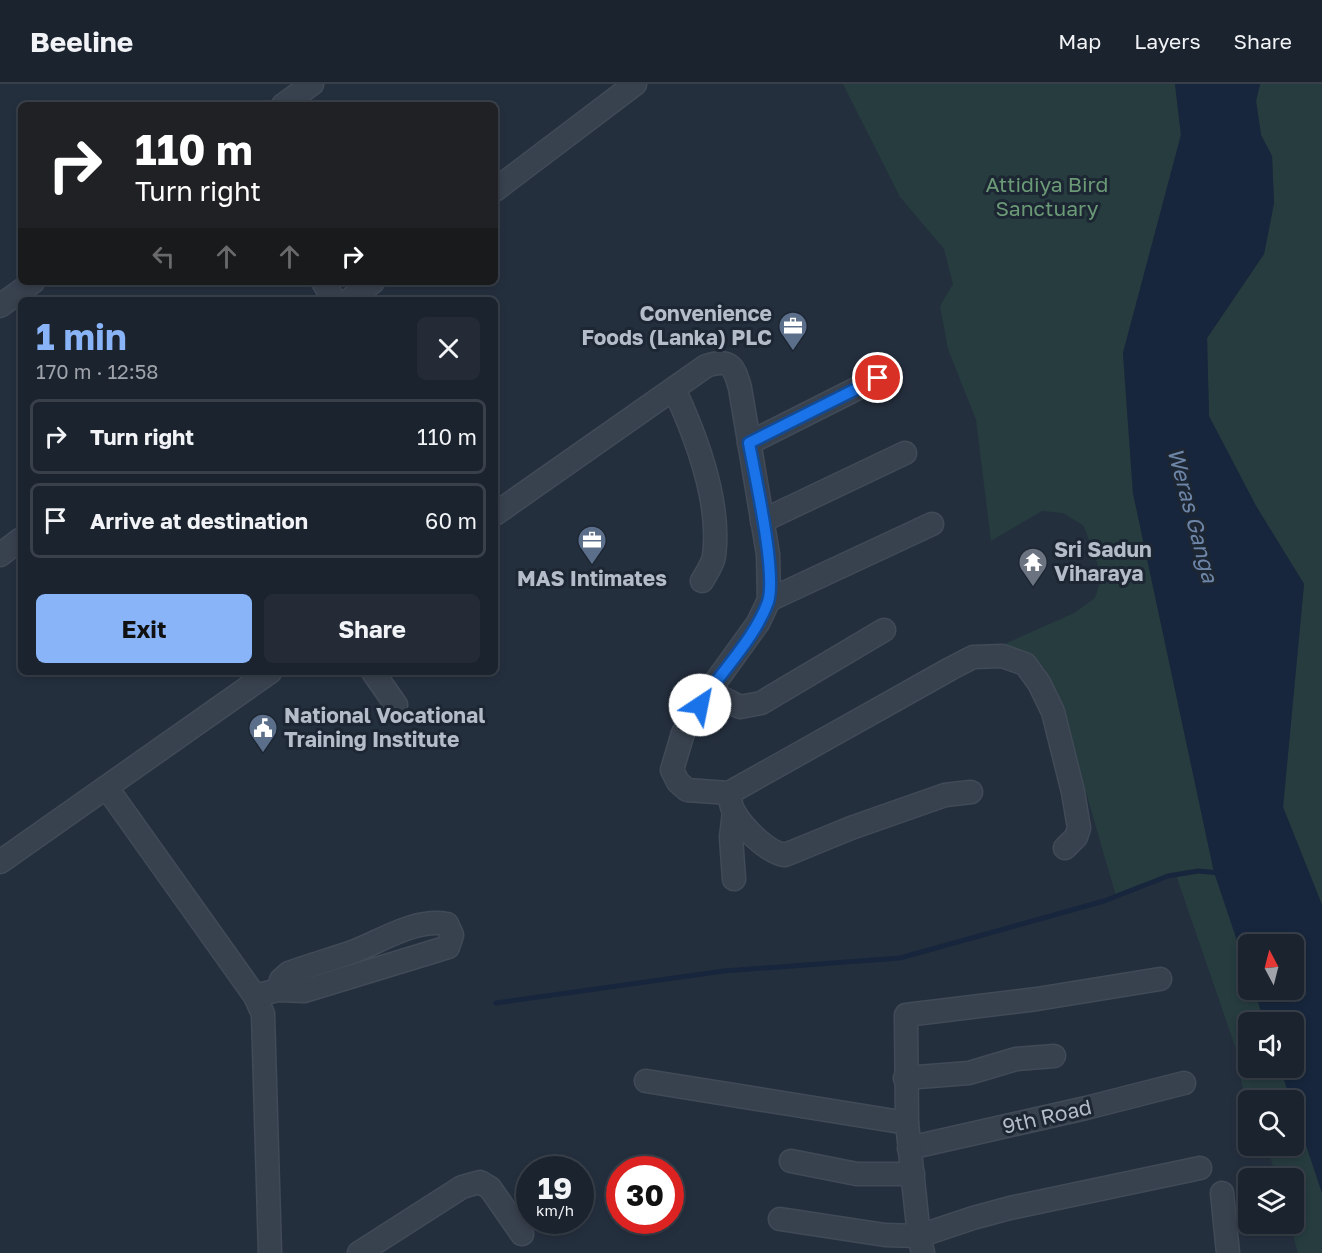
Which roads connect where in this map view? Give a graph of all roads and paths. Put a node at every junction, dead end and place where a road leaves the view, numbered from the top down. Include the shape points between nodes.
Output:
1 (312, 84) edge
2 (635, 84) edge
3 (287, 102) edge
4 (498, 188) edge
5 (29, 285) edge
6 (369, 285) edge
7 (353, 297) edge
8 (0, 306) edge
9 (878, 378) dead end
10 (674, 388) junction
11 (749, 443) junction
12 (905, 453) dead end
13 (498, 512) edge
14 (762, 521) junction
15 (932, 524) dead end
16 (18, 541) edge
17 (0, 555) edge
18 (702, 581) dead end
19 (769, 600) junction
20 (884, 630) dead end
21 (266, 675) edge
22 (375, 675) edge
23 (709, 691) junction
24 (396, 705) dead end
25 (107, 788) junction
26 (971, 792) dead end
27 (731, 802) junction
28 (1065, 848) dead end
29 (0, 862) edge
30 (734, 879) dead end
31 (1161, 979) dead end
32 (278, 990) junction
33 (255, 996) junction
34 (1054, 1056) dead end
35 (905, 1078) junction
36 (646, 1081) dead end
37 (1184, 1083) dead end
38 (907, 1123) junction
39 (909, 1148) junction
40 (791, 1161) dead end
41 (1200, 1168) dead end
42 (913, 1174) junction
43 (1221, 1193) dead end
44 (780, 1219) dead end
45 (516, 1225) edge
46 (921, 1244) edge
47 (270, 1253) edge
48 (359, 1253) edge
49 (1228, 1253) edge

1 - 3 street
2 - 4 street
5 - 8 street
6 - 7 street
9 - 11 street
10 - 11 street via 706,366 723,362 730,365 740,388
10 - 13 street
10 - 18 street via 690,424 710,494 714,558
11 - 14 street
12 - 14 street
14 - 19 street via 768,554
15 - 19 street
16 - 17 street
19 - 23 street
20 - 23 street via 761,703 740,707
21 - 25 street
22 - 24 street
23 - 27 street via 683,733 672,770 687,790
25 - 29 street
25 - 33 street
26 - 27 street via 945,795 785,855 766,847
27 - 28 street via 950,669 973,657 1002,656 1025,664 1040,683 1053,712 1079,828
27 - 30 street
31 - 35 street via 906,1015
32 - 32 street via 304,991 448,947 452,935 447,924 434,922 401,932 289,973
32 - 33 street
33 - 47 street via 265,1029
34 - 35 street via 1016,1059 969,1073
35 - 38 street
36 - 38 street
37 - 39 street, 9th Road
38 - 39 street
39 - 42 street
40 - 42 street via 857,1174
41 - 46 street via 973,1218
42 - 46 street
43 - 49 street
44 - 46 street
45 - 48 street via 490,1188 480,1182 462,1187

